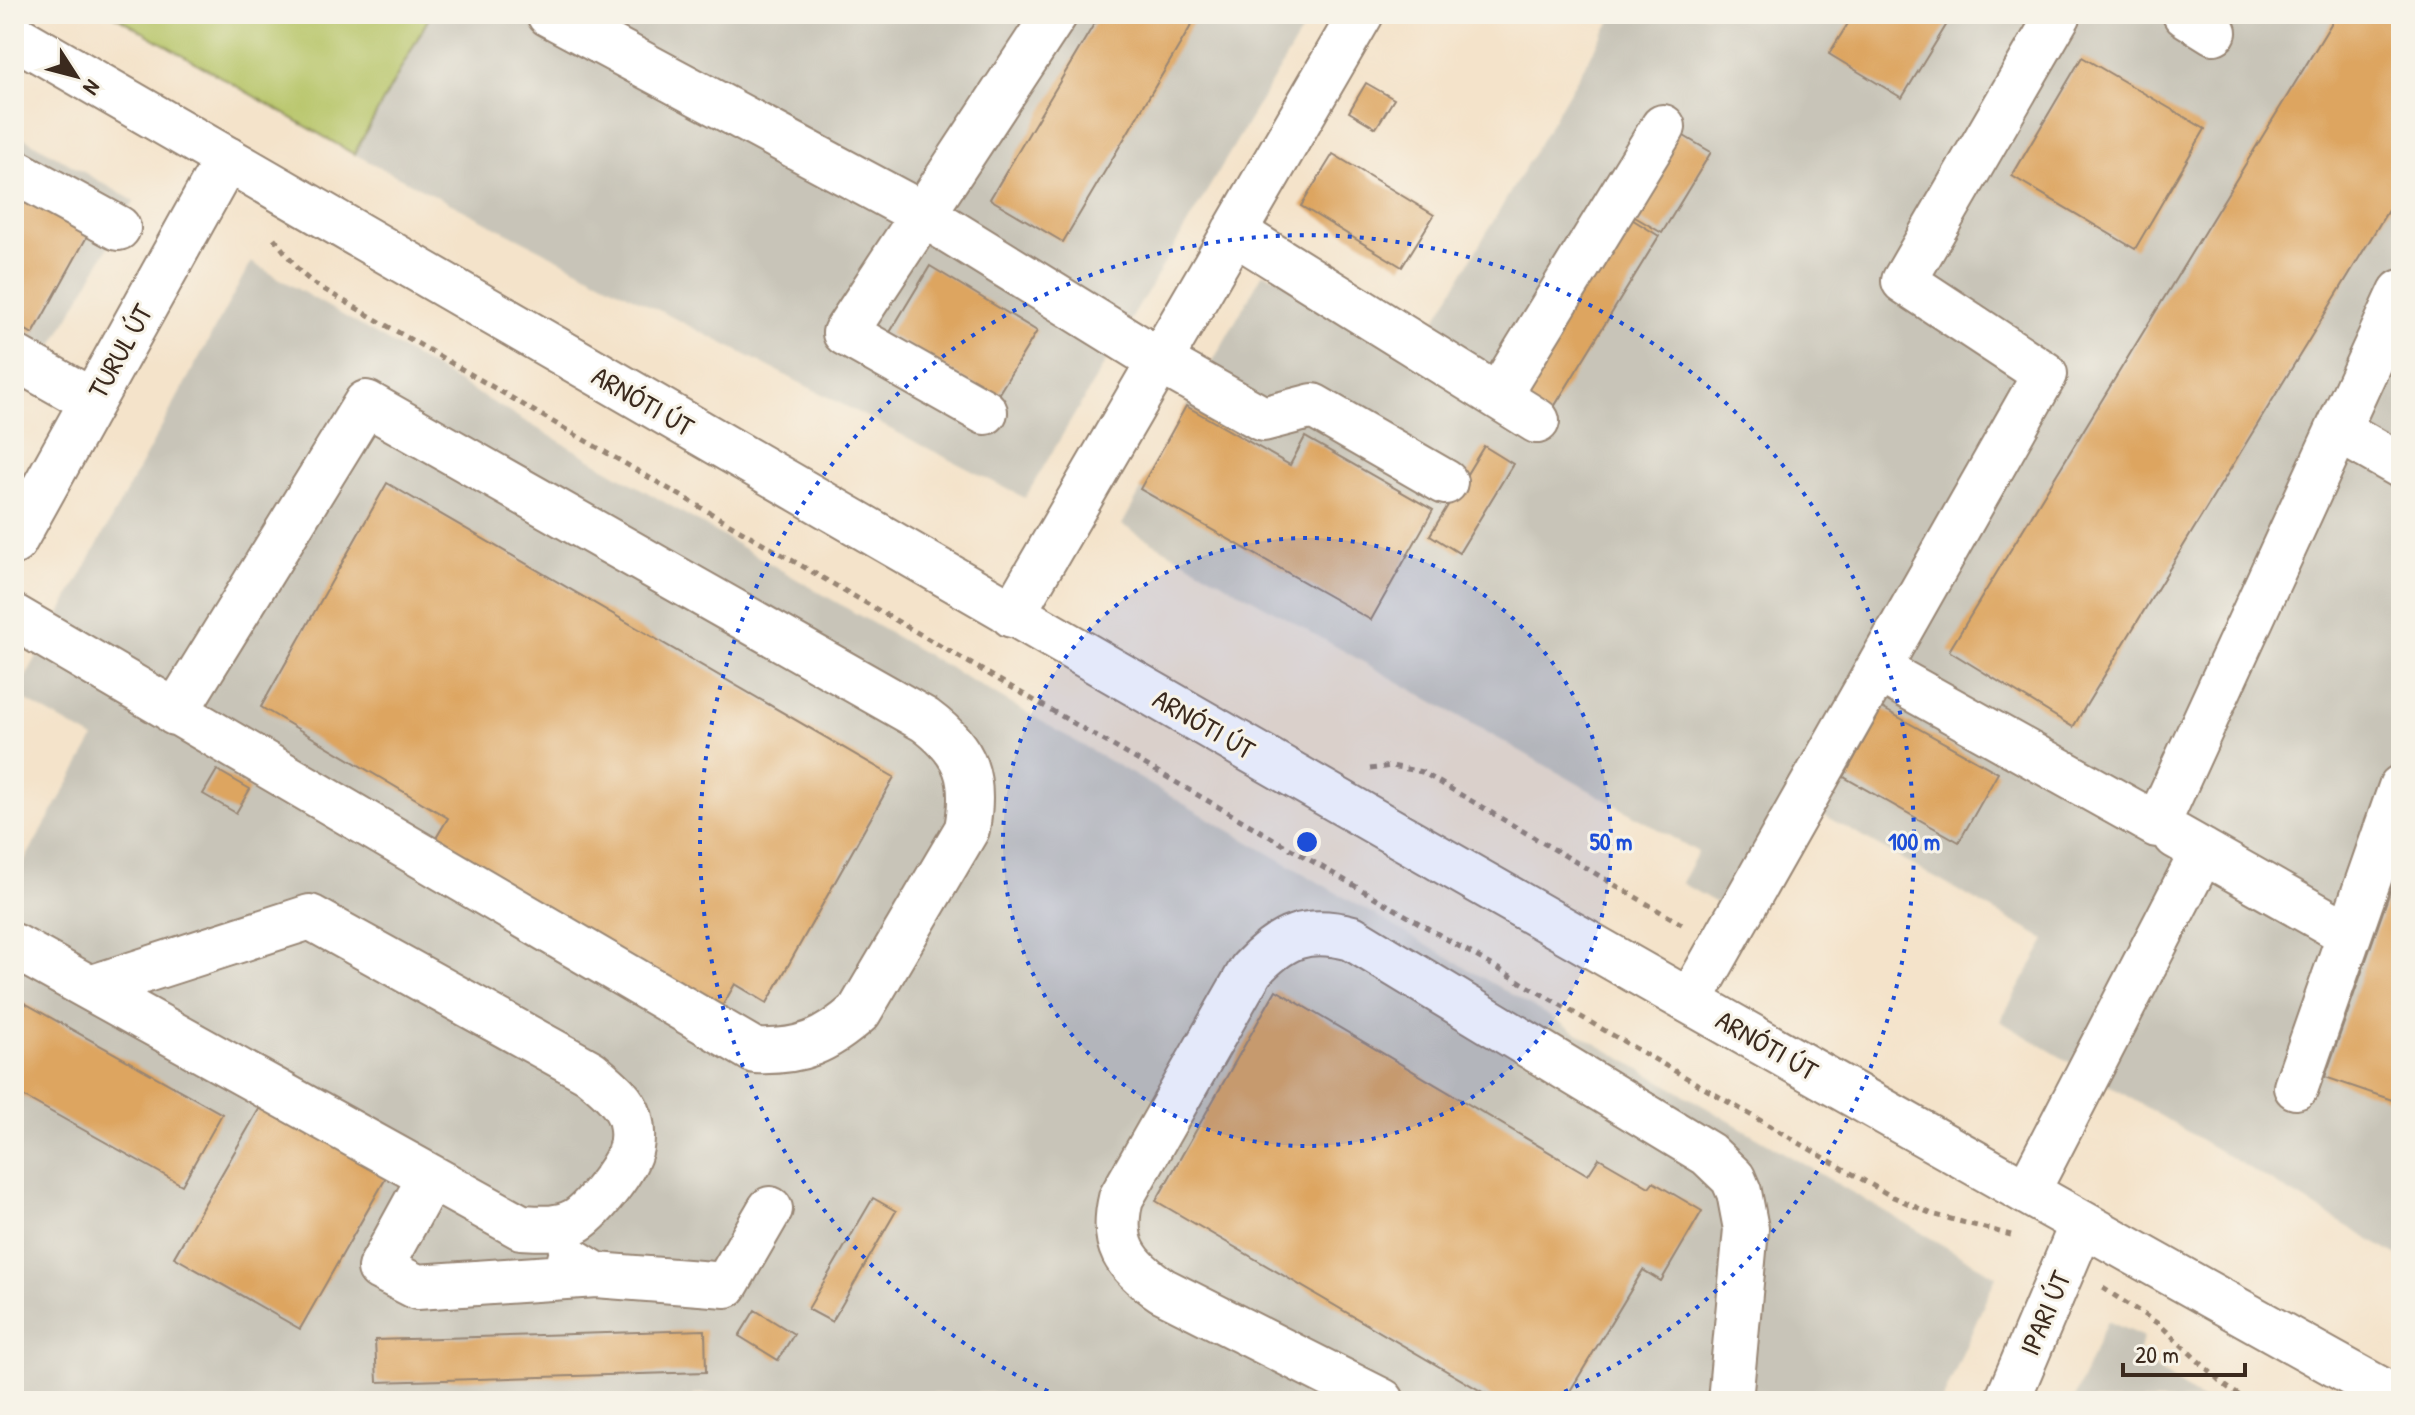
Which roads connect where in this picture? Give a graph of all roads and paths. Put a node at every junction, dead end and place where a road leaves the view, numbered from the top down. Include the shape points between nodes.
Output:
1 (549, 14) edge
2 (1055, 14) edge
3 (1361, 14) edge
4 (2059, 14) edge
5 (14, 36) edge
6 (1663, 127) dead end
7 (227, 159) junction
8 (14, 171) edge
9 (924, 215) junction
10 (118, 228) dead end
11 (1234, 232) junction
12 (268, 233) dead end
13 (2401, 292) edge
14 (14, 357) edge
15 (1160, 361) junction
16 (1498, 396) junction
17 (92, 401) junction
18 (985, 412) dead end
19 (1537, 421) dead end
20 (2338, 430) junction
21 (2401, 466) edge
22 (1445, 482) dead end
23 (14, 542) edge
24 (1012, 615) junction
25 (14, 617) edge
26 (1879, 670) junction
27 (175, 713) junction
28 (2401, 787) edge
29 (1317, 789) junction
30 (2157, 825) junction
31 (2203, 851) junction
32 (2349, 934) junction
33 (14, 946) edge
34 (1720, 947) junction
35 (90, 988) junction
36 (1690, 1001) junction
37 (2296, 1087) dead end
38 (430, 1177) junction
39 (2027, 1192) junction
40 (770, 1209) dead end
41 (2082, 1224) junction
42 (521, 1227) junction
43 (2065, 1265) junction
44 (596, 1275) junction
45 (1382, 1401) edge
46 (1730, 1401) edge
47 (2007, 1401) edge
48 (2247, 1401) edge
49 (2401, 1401) edge

1 - 9 main road
2 - 9 main road
3 - 11 main road
4 - 26 main road via 1904,281 2045,374
5 - 7 main road, ARNÓTI ÚT
6 - 16 main road
7 - 17 main road, TURUL ÚT
7 - 24 main road, ARNÓTI ÚT
8 - 10 main road
9 - 15 main road
9 - 18 main road via 845,333
11 - 15 main road
11 - 16 main road
12 - 43 path via 313,283 1889,1195 1932,1214 2014,1236
13 - 20 main road
14 - 17 main road
15 - 22 main road via 1263,419 1313,406
15 - 24 main road
16 - 19 main road
17 - 23 main road, TURUL ÚT
20 - 21 main road
20 - 30 main road
24 - 29 main road, ARNÓTI ÚT
25 - 27 main road
26 - 30 main road
26 - 34 main road
27 - 27 main road via 755,1051 785,1052 812,1043 859,1012 967,829 971,804 962,757 947,736 925,720 366,403
28 - 32 main road
29 - 34 path via 1368,769 1392,766 1422,772
29 - 36 main road, ARNÓTI ÚT
30 - 31 main road
31 - 32 main road
31 - 39 main road
32 - 37 main road
33 - 35 main road
34 - 36 main road
35 - 38 main road
35 - 42 main road via 310,917 506,1025 590,1072 611,1090 629,1115 632,1135 628,1155 607,1188 577,1220 553,1228
36 - 39 main road, ARNÓTI ÚT
38 - 42 main road
38 - 44 main road via 380,1268 417,1287
39 - 41 main road, ARNÓTI ÚT
40 - 44 main road via 726,1285
41 - 43 main road, IPARI ÚT
41 - 49 main road, ARNÓTI ÚT
42 - 44 main road
43 - 47 main road, IPARI ÚT
43 - 48 path via 2160,1325
45 - 46 main road via 1162,1290 1131,1263 1116,1233 1121,1198 1251,970 1277,946 1308,933 1352,938 1708,1154 1733,1178 1746,1229

